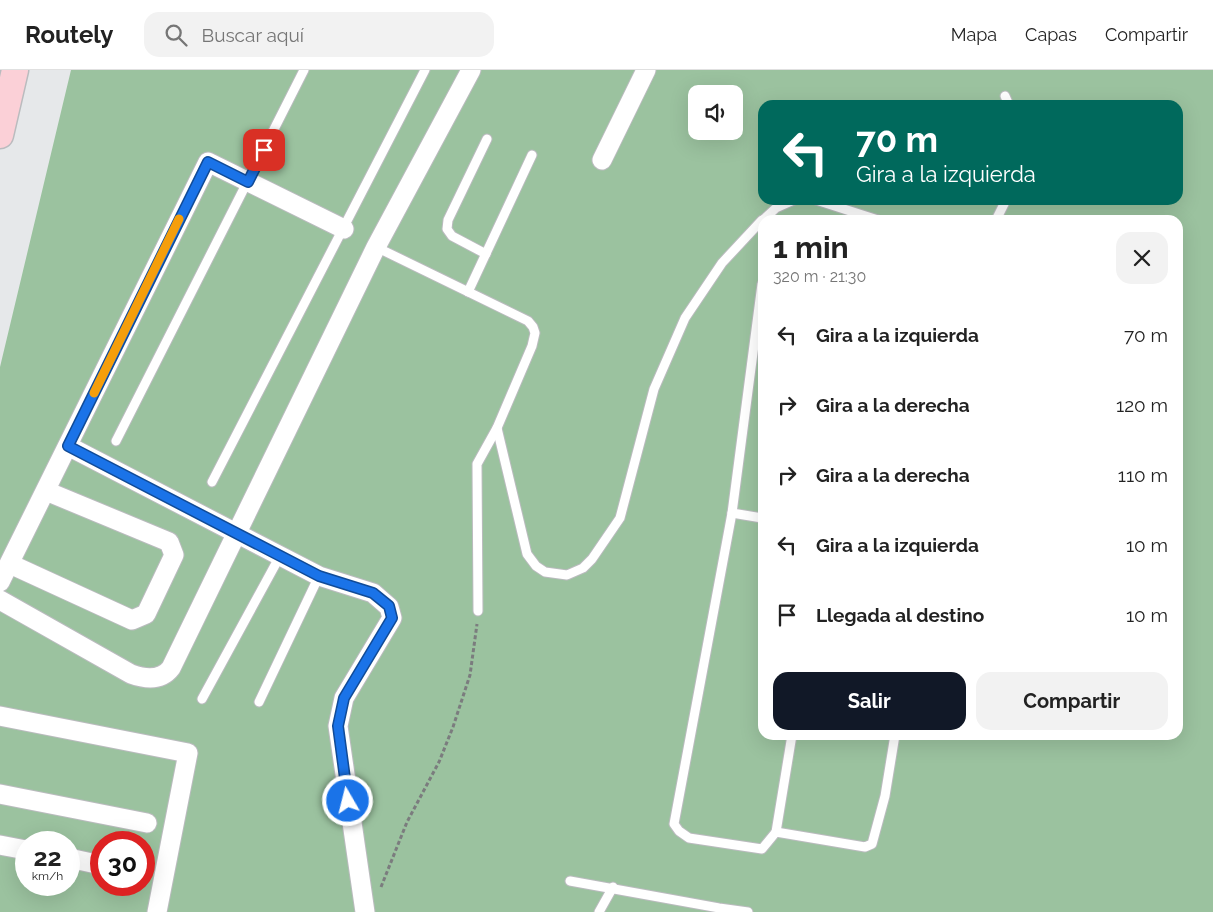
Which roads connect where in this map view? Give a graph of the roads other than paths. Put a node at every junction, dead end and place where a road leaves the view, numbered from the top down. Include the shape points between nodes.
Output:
1 (14, 70) edge
2 (304, 70) edge
3 (425, 70) edge
4 (471, 70) edge
5 (646, 70) edge
6 (0, 135) edge
7 (487, 139) dead end
8 (532, 155) dead end
9 (602, 160) dead end
10 (248, 182) junction
11 (783, 205) edge
12 (832, 205) edge
13 (776, 208) junction
14 (768, 215) edge
15 (775, 215) edge
16 (862, 215) edge
17 (758, 225) edge
18 (344, 229) junction
19 (376, 247) junction
20 (486, 254) junction
21 (468, 292) junction
22 (758, 315) edge
23 (497, 428) junction
24 (116, 441) dead end
25 (68, 446) junction
26 (212, 482) dead end
27 (46, 491) junction
28 (732, 513) junction
29 (758, 517) edge
30 (236, 534) junction
31 (280, 556) junction
32 (10, 564) junction
33 (319, 576) junction
34 (0, 582) edge
35 (0, 600) edge
36 (478, 611) road end
37 (202, 699) dead end
38 (259, 702) dead end
39 (0, 716) edge
40 (791, 740) edge
41 (894, 740) edge
42 (0, 794) edge
43 (147, 823) dead end
44 (776, 832) junction
45 (0, 845) edge
46 (15, 848) edge
47 (570, 880) dead end
48 (613, 888) junction
49 (718, 910) edge
50 (157, 912) edge
51 (365, 912) edge
52 (599, 912) edge
53 (748, 912) edge

1 - 6 main road
2 - 10 lane
3 - 18 lane
4 - 19 street
5 - 9 street
7 - 20 lane via 448,220 447,229 452,236
8 - 20 lane
10 - 18 street
10 - 24 lane
10 - 25 street via 208,162
11 - 13 lane
12 - 16 lane
13 - 14 lane
13 - 15 lane
17 - 23 lane via 722,263 685,318 654,389 620,518 583,568 567,575 545,572 526,554
18 - 26 lane
19 - 21 lane
19 - 30 street
20 - 21 lane
21 - 23 lane via 528,320 535,333 523,371
22 - 28 lane
23 - 36 lane via 478,464
25 - 27 street
25 - 30 street
27 - 32 street
27 - 32 street via 170,542 174,555 146,614 132,620
28 - 29 lane
28 - 44 lane via 674,824 689,838 762,849
30 - 31 street
30 - 35 street via 171,668 159,677 131,674
31 - 33 street
31 - 37 lane
32 - 34 street
33 - 38 lane
33 - 51 street via 373,593 389,606 392,618 344,698 338,726
39 - 50 street via 188,753
40 - 44 lane
41 - 44 lane via 885,796 872,844 865,847
42 - 43 street
45 - 46 street
47 - 48 lane
48 - 49 lane
48 - 52 lane
49 - 53 lane

